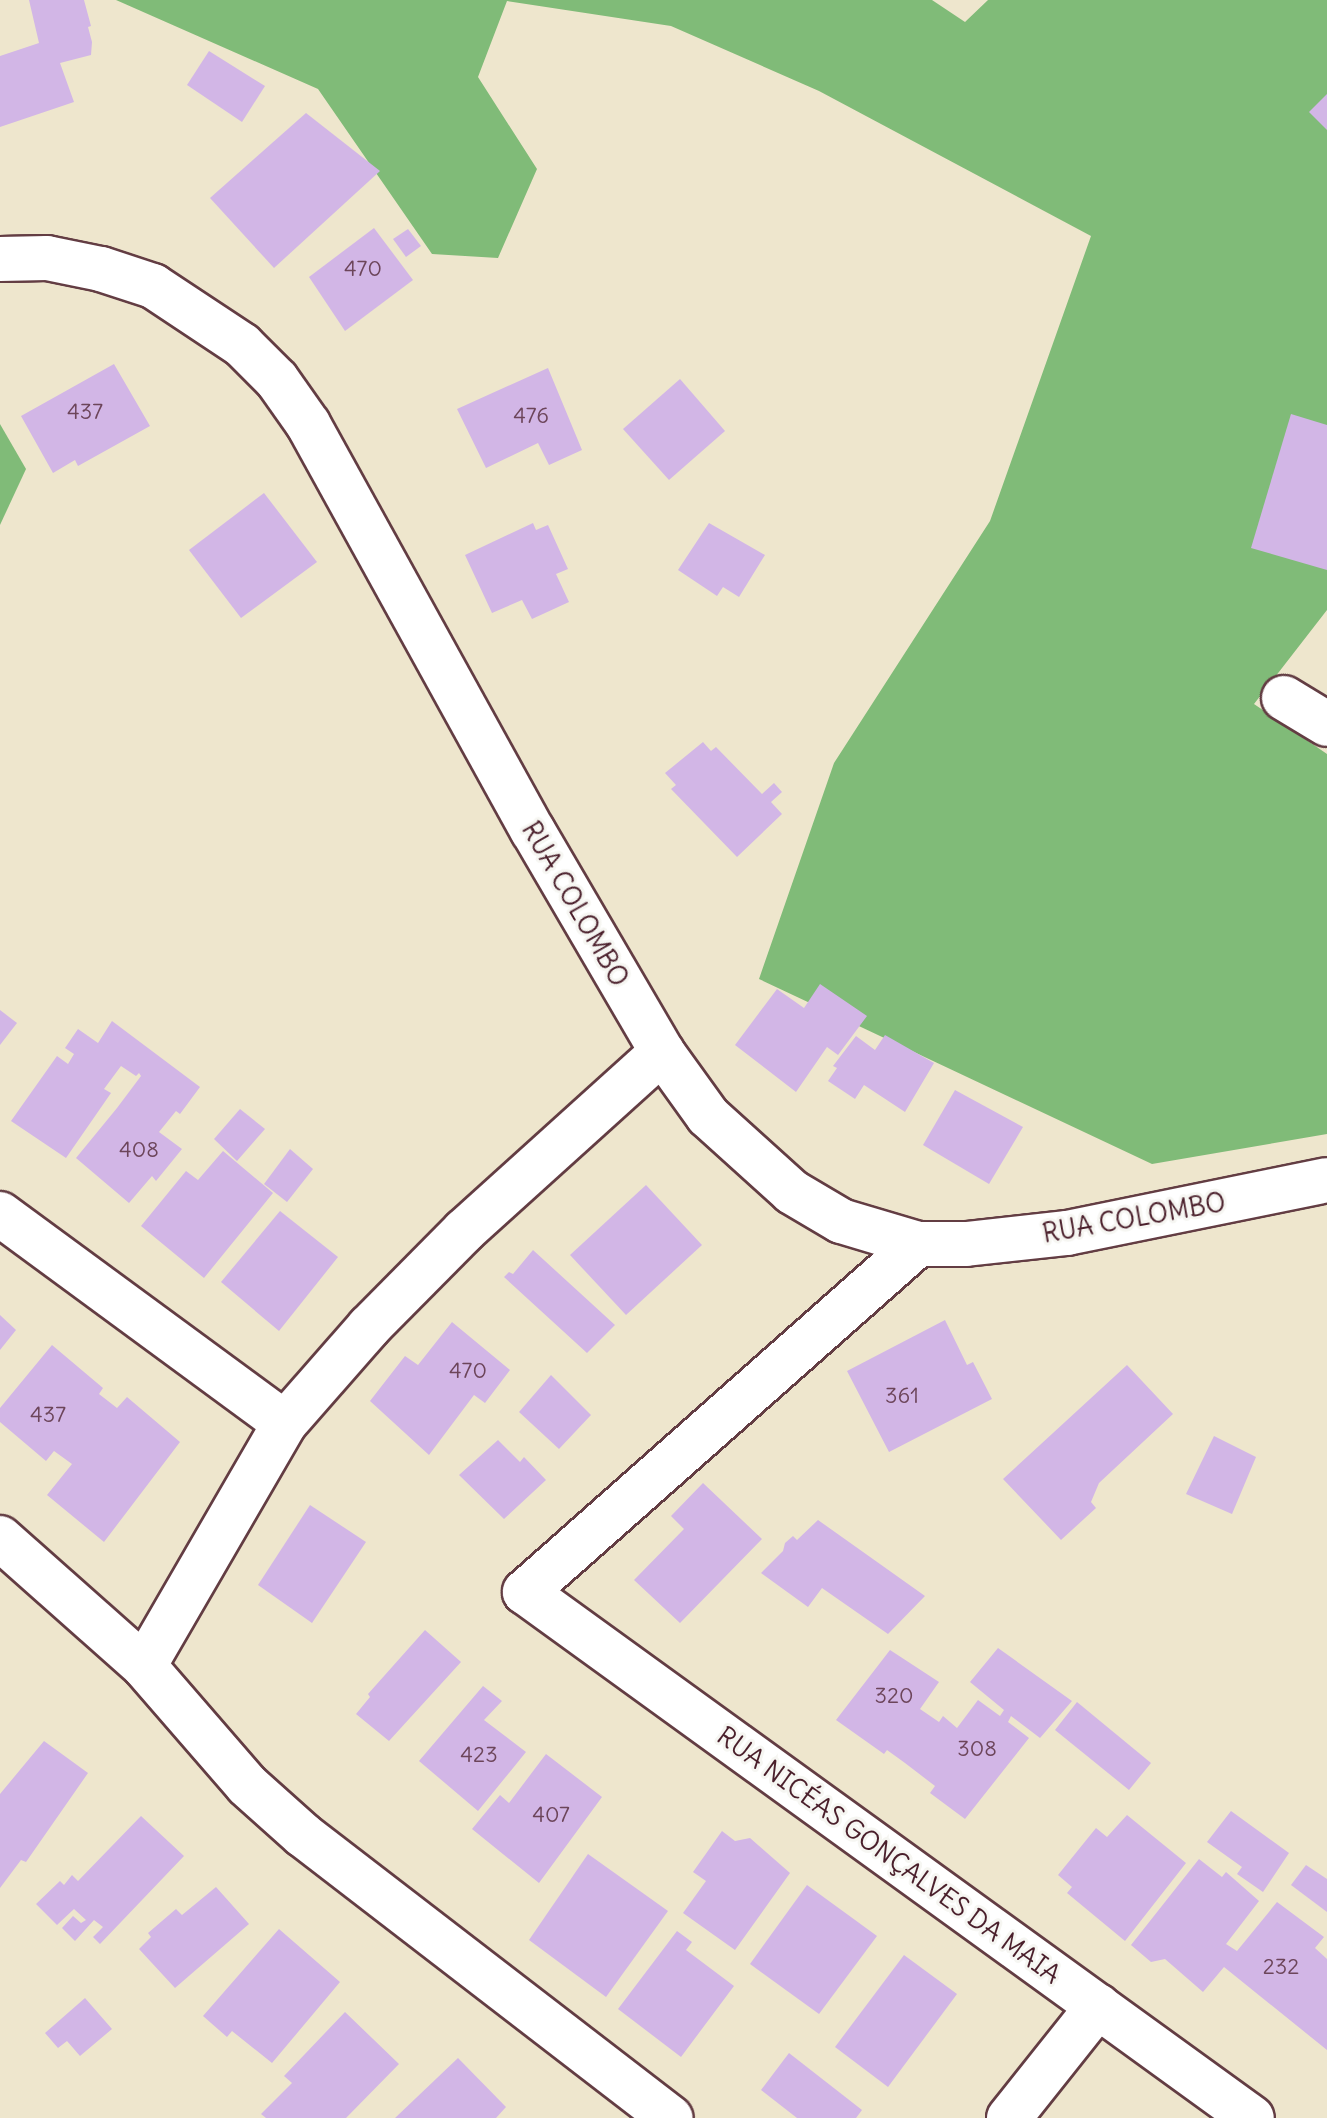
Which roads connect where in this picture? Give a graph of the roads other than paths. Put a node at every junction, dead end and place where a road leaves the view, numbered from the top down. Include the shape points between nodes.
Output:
1 (0, 259) edge
2 (1284, 698) dead end
3 (1327, 724) edge
4 (662, 1052) junction
5 (1327, 1180) edge
6 (0, 1214) edge
7 (918, 1244) junction
8 (285, 1423) junction
9 (0, 1538) edge
10 (144, 1666) junction
11 (1098, 2006) junction
12 (671, 2118) edge
13 (1009, 2118) edge
14 (1252, 2118) edge

1 - 4 street, RUA COLOMBO via 47,258 153,286 242,345 277,380 308,424
2 - 3 street
4 - 7 street, RUA COLOMBO via 708,1116 792,1192 841,1221
4 - 8 street via 464,1231 369,1327
5 - 7 street, RUA COLOMBO via 1067,1233
6 - 8 street
7 - 11 street, RUA NICÉAS GONÇALVES DA MAIA via 525,1592
8 - 10 street
9 - 10 street
10 - 12 street via 247,1785 303,1835
11 - 13 street
11 - 14 street, RUA NICÉAS GONÇALVES DA MAIA

